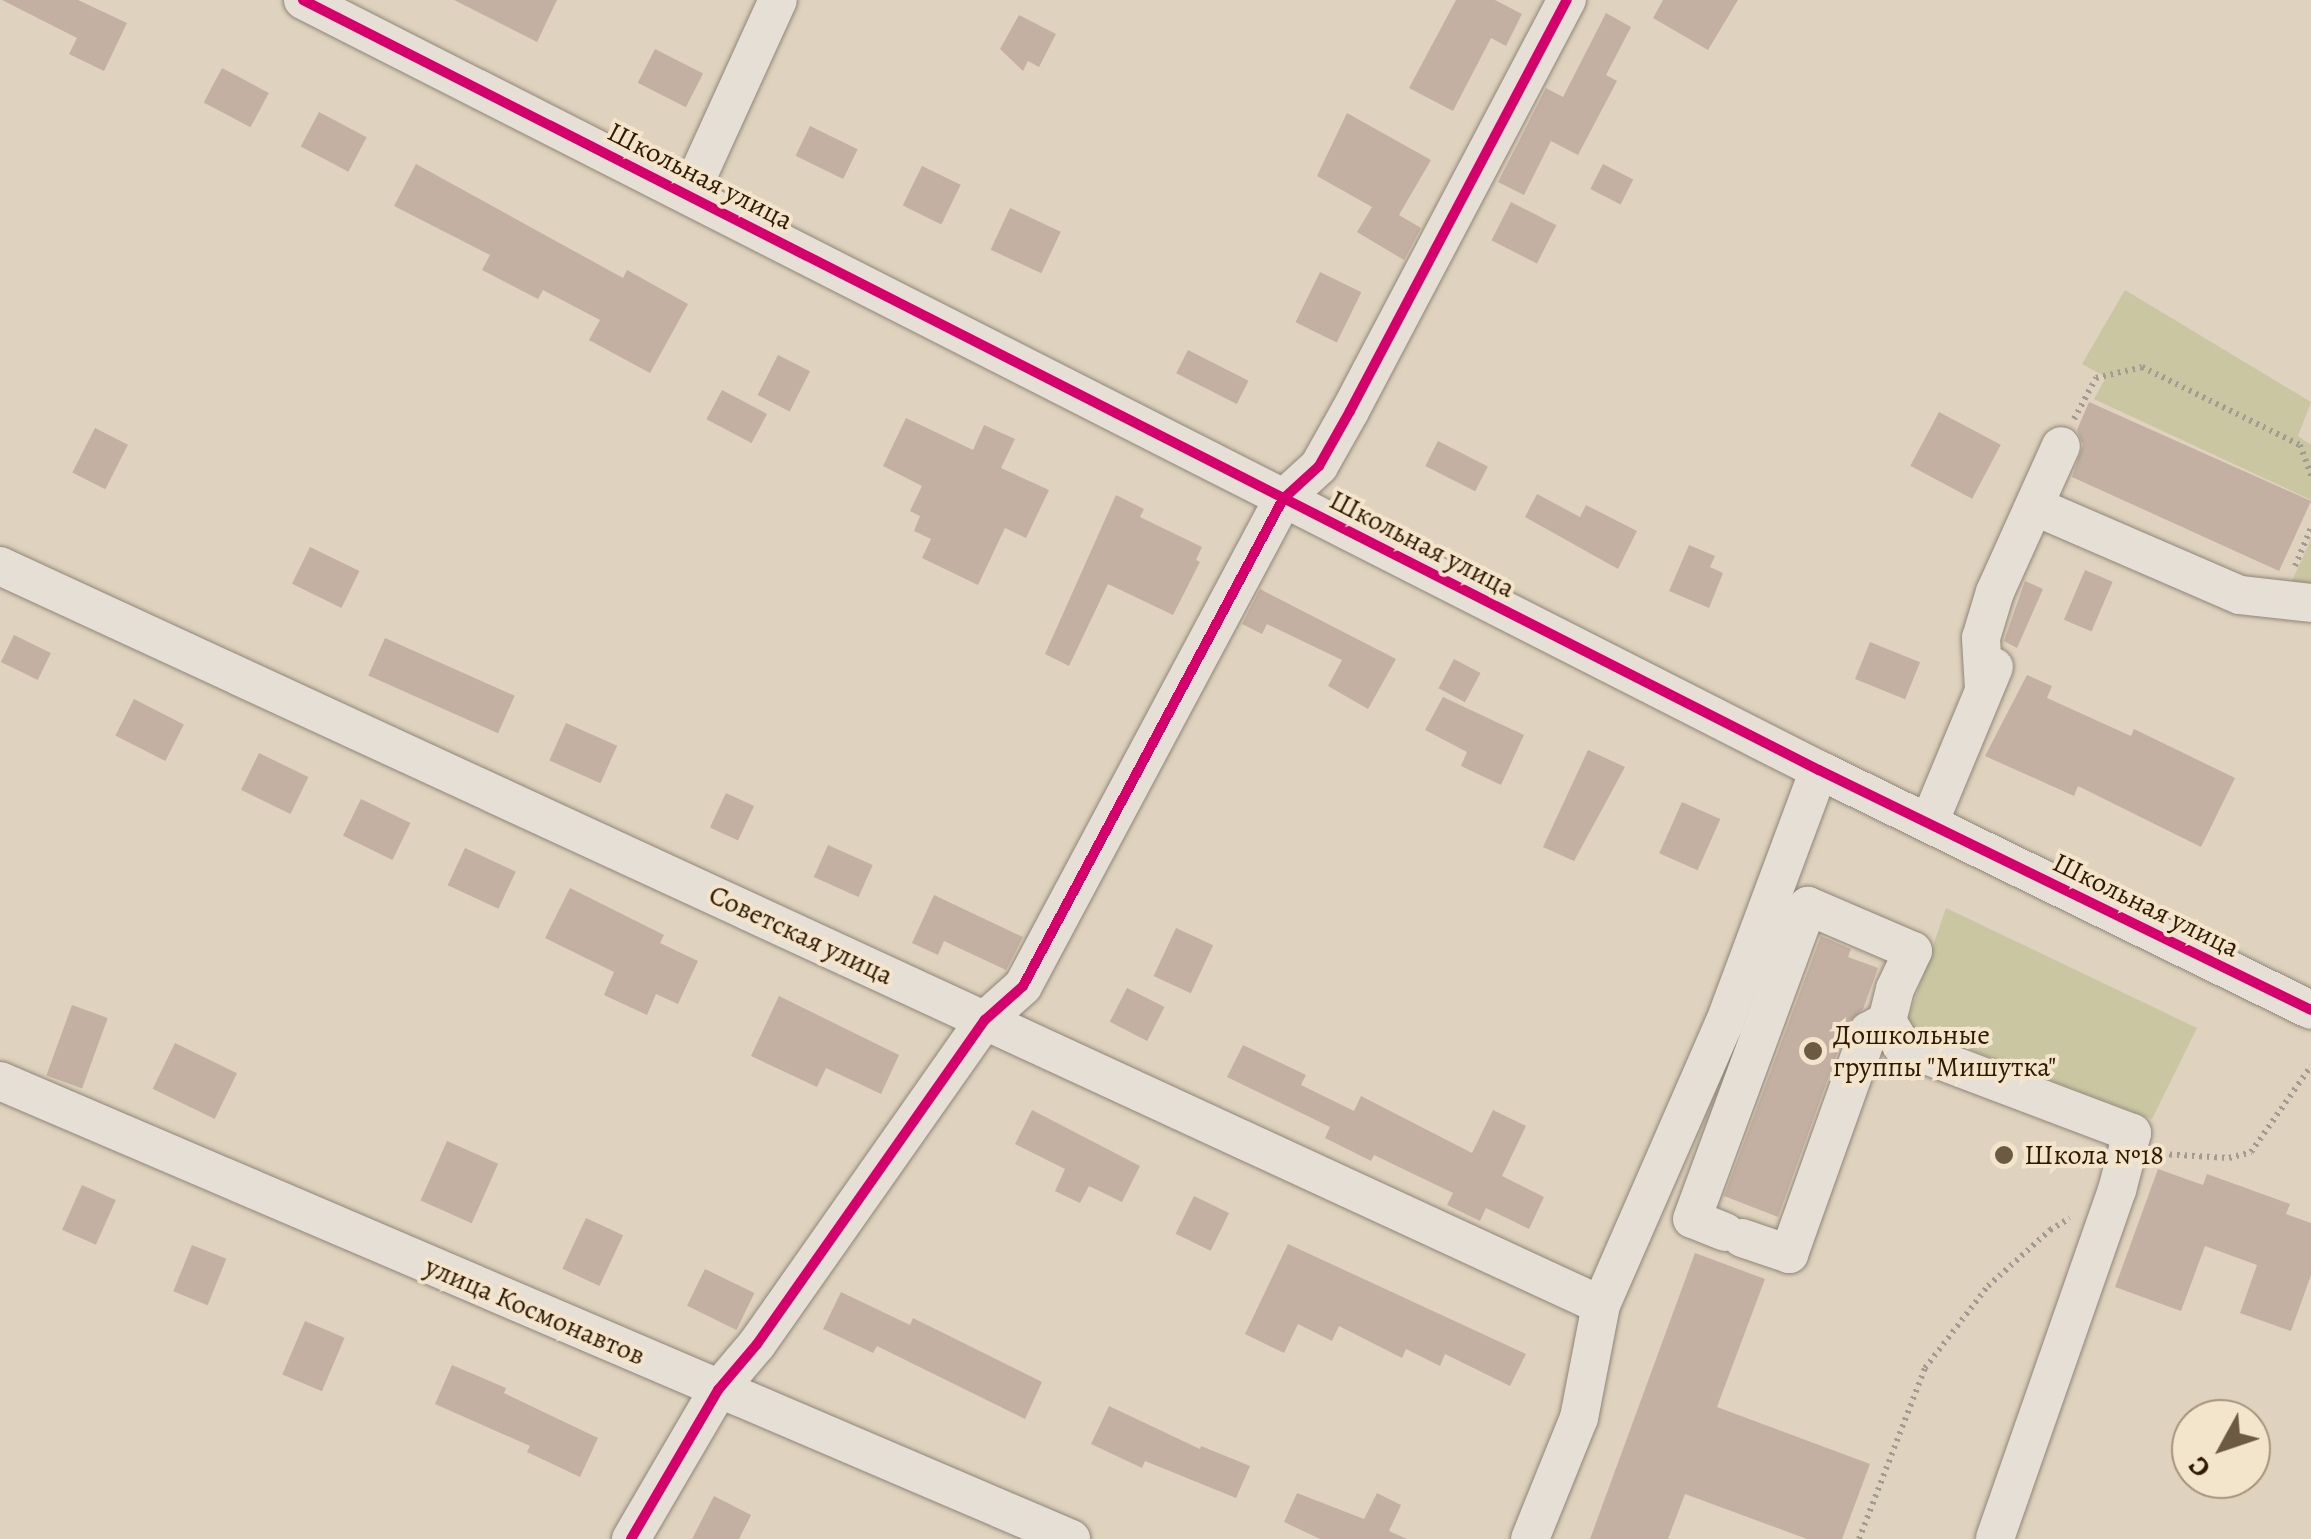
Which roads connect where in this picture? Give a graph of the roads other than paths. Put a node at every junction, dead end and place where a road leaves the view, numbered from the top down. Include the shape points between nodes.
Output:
1 (302, 0) edge
2 (778, 0) edge
3 (1567, 0) edge
4 (689, 195) junction
5 (2060, 446) road end
6 (1283, 499) junction
7 (2034, 506) junction
8 (0, 566) edge
9 (2311, 603) edge
10 (2002, 651) dead end
11 (1984, 689) junction
12 (1819, 770) junction
13 (1929, 823) junction
14 (2311, 1010) edge
15 (985, 1020) junction
16 (1887, 1021) junction
17 (0, 1081) edge
18 (1601, 1305) junction
19 (718, 1390) junction
20 (631, 1539) edge
21 (1071, 1539) edge
22 (1530, 1539) edge
23 (1995, 1539) edge

1 - 4 street, Школьная улица
2 - 4 street
3 - 6 street via 1319,466
4 - 6 street, Школьная улица
5 - 7 street
6 - 12 street, Школьная улица
6 - 15 street via 1022,986
7 - 9 street via 2240,595
7 - 11 street via 1982,638
8 - 15 street, Советская улица
10 - 11 street
11 - 13 street
12 - 13 street, Школьная улица
12 - 18 street via 1724,1024
13 - 14 street, Школьная улица
15 - 18 street, Советская улица
15 - 19 street
16 - 16 street via 1870,1031 1789,1254 1692,1219 1808,906 1913,951
16 - 23 street via 1902,1046 2132,1133
17 - 19 street, улица Космонавтов
18 - 22 street via 1578,1418
19 - 20 street
19 - 21 street, улица Космонавтов

